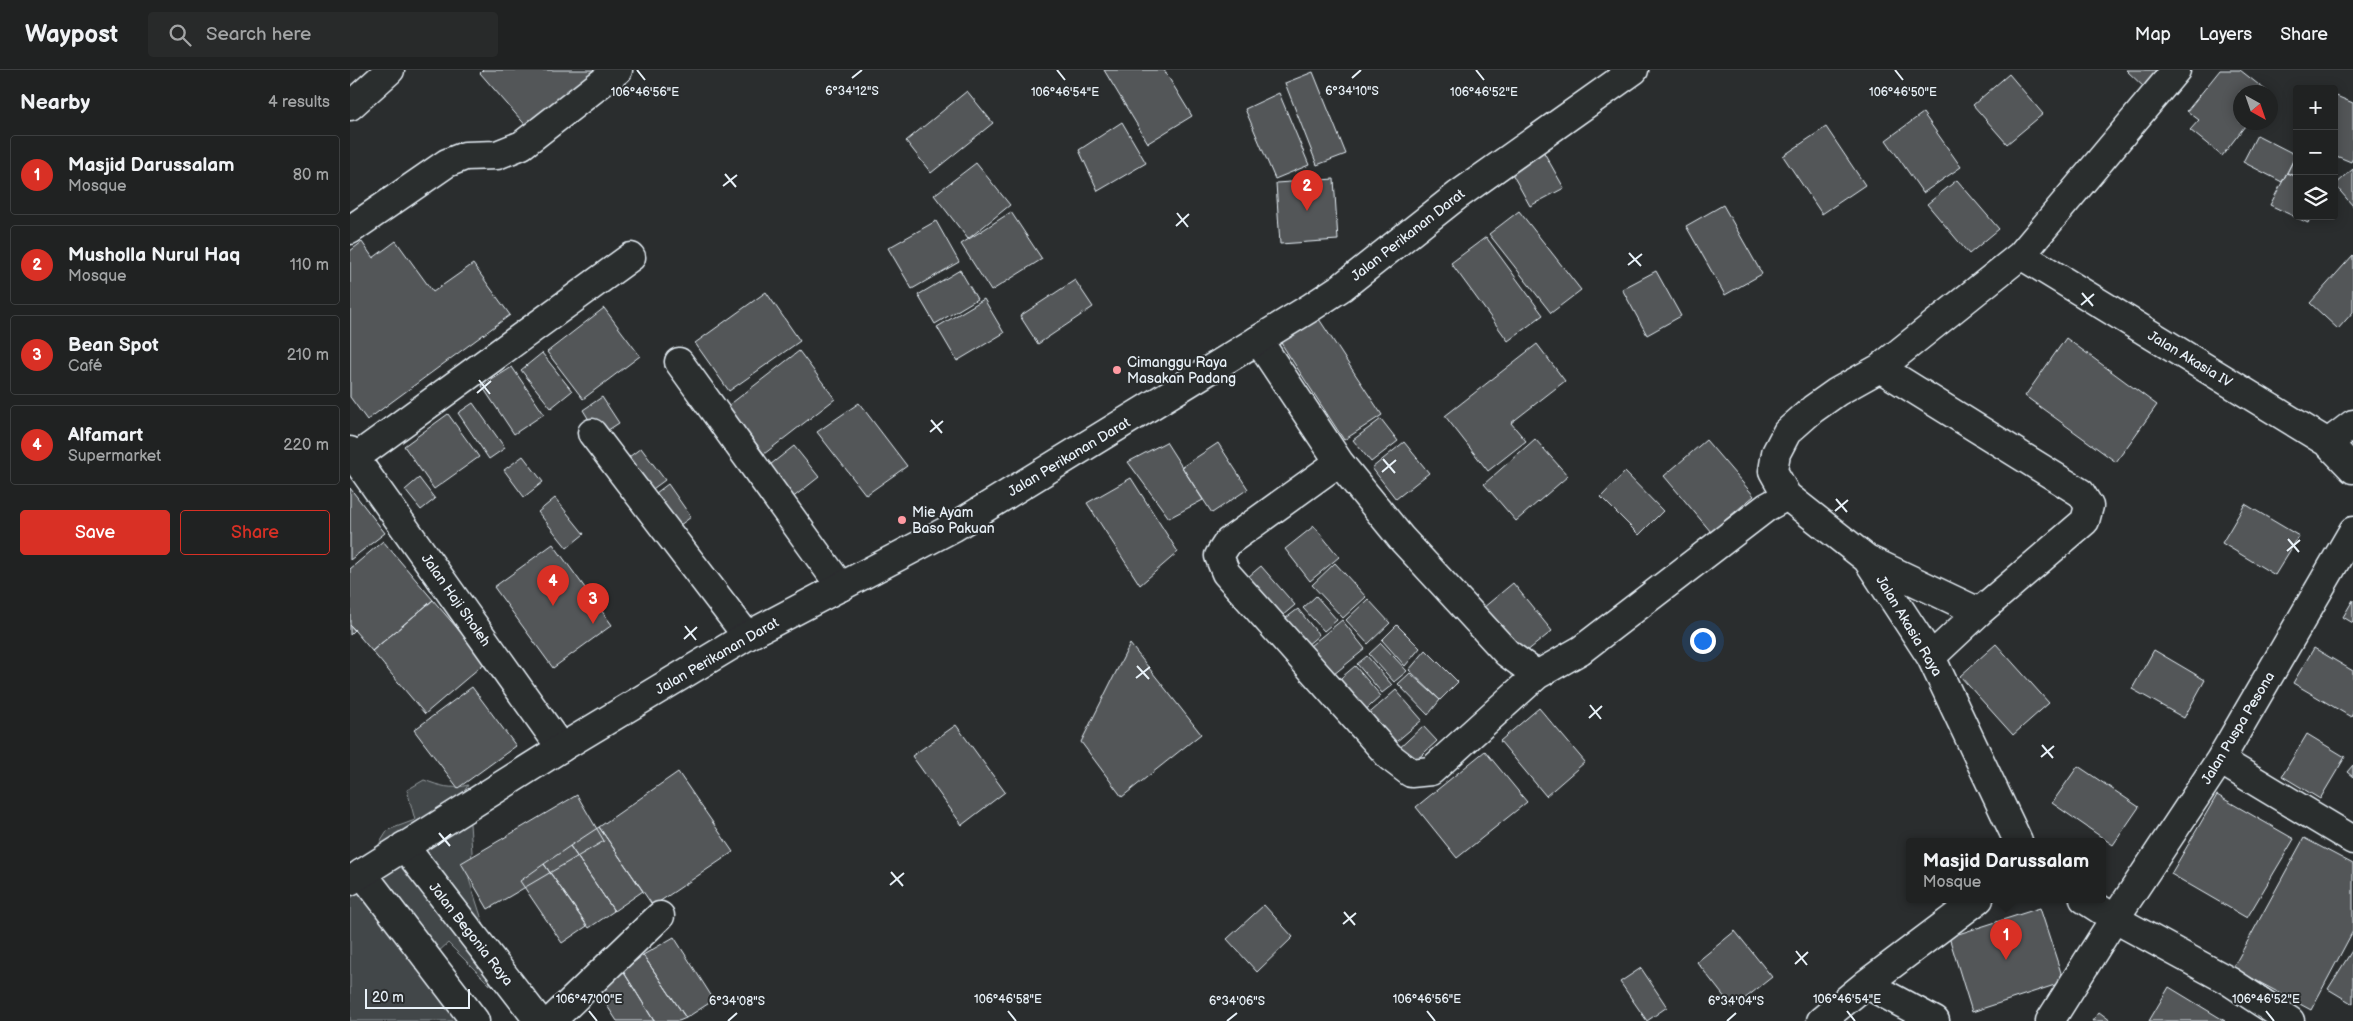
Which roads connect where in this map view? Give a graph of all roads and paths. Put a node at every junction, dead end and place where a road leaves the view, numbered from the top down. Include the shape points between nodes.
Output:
1 (390, 70) edge
2 (618, 70) edge
3 (1634, 70) edge
4 (2176, 70) edge
5 (350, 106) edge
6 (350, 230) edge
7 (2021, 255) junction
8 (631, 257) dead end
9 (1258, 340) junction
10 (679, 362) dead end
11 (1880, 368) junction
12 (2353, 424) edge
13 (592, 433) dead end
14 (2328, 443) junction
15 (352, 454) edge
16 (1339, 462) junction
17 (2353, 469) edge
18 (1787, 496) junction
19 (2353, 531) edge
20 (1867, 559) junction
21 (841, 587) junction
22 (1979, 612) junction
23 (747, 636) junction
24 (1931, 657) junction
25 (1538, 675) junction
26 (561, 748) junction
27 (2220, 760) junction
28 (2017, 838) edge
29 (2353, 840) edge
30 (404, 846) junction
31 (356, 877) edge
32 (1975, 903) edge
33 (2090, 903) edge
34 (660, 916) dead end
35 (2115, 919) junction
36 (1866, 984) junction
37 (475, 1021) edge
38 (539, 1021) edge
39 (551, 1021) edge
40 (1821, 1021) edge
41 (1935, 1021) edge
42 (2050, 1021) edge
43 (2290, 1021) edge

1 - 5 street
2 - 6 street via 522,145 497,155 465,156 447,163
3 - 9 street, Jalan Perikanan Darat via 1458,195 1342,287
4 - 7 street
7 - 11 street
7 - 14 street, Jalan Akasia IV
8 - 15 street
9 - 16 street
9 - 21 street, Jalan Perikanan Darat via 954,527
10 - 21 street
11 - 18 street via 1837,392 1787,432 1776,453 1773,471
11 - 22 street via 2081,493 2089,506 2085,521
12 - 14 street
13 - 23 street
14 - 17 street, Jalan Akasia IV
15 - 26 street, Jalan Haji Sholeh
16 - 25 street via 1401,538 1507,653
16 - 25 street via 1228,542 1219,556 1226,573 1390,757 1411,772 1431,771
18 - 20 street, Jalan Akasia Raya
18 - 25 street via 1767,507 1581,650
19 - 27 street, Jalan Puspa Pesona
20 - 22 street
20 - 24 street, Jalan Akasia Raya
21 - 23 street, Jalan Perikanan Darat
22 - 24 street
23 - 26 street, Jalan Perikanan Darat
24 - 28 street, Jalan Akasia Raya
26 - 30 street, Jalan Perikanan Darat
27 - 29 street
27 - 35 street, Jalan Puspa Pesona
30 - 31 street, Jalan Perikanan Darat
30 - 38 street, Jalan Begonia Raya
31 - 37 street
32 - 36 street
33 - 35 street
34 - 39 street
35 - 42 street, Jalan Puspa Pesona
35 - 43 street via 2229,981
36 - 40 street
36 - 41 street

